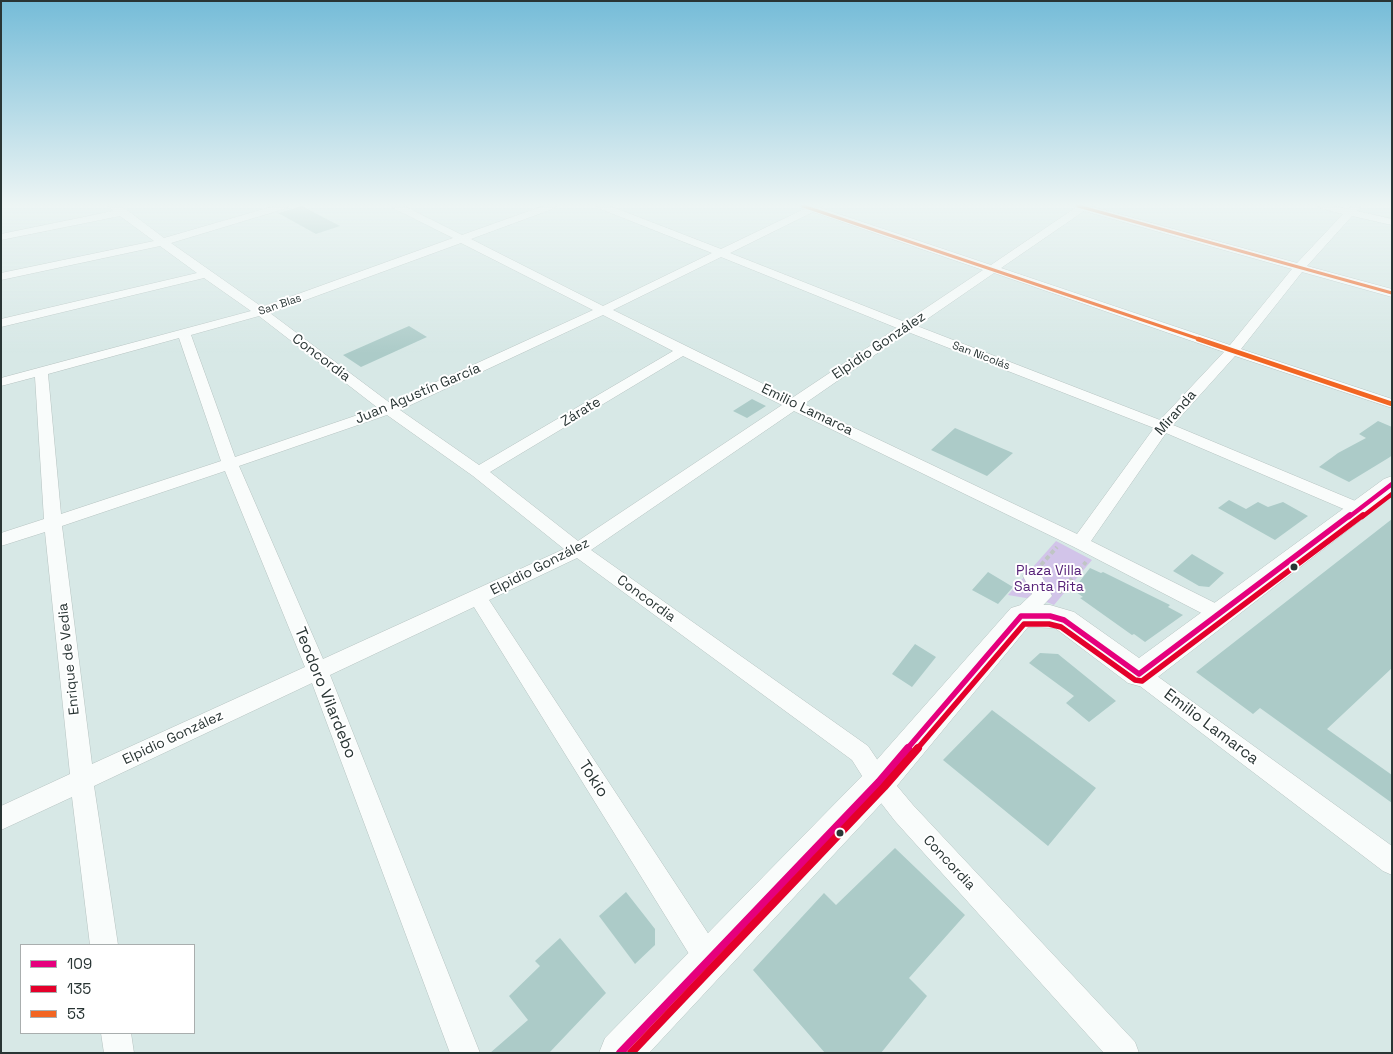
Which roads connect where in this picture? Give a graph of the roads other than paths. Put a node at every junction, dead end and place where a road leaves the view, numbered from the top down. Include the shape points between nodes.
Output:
1 (102, 255) edge
2 (181, 255) edge
3 (417, 255) edge
4 (494, 255) edge
5 (717, 255) edge
6 (726, 255) edge
7 (951, 255) edge
8 (1014, 255) edge
9 (1258, 255) edge
10 (1311, 255) edge
11 (1300, 267) junction
12 (993, 270) junction
13 (206, 274) junction
14 (1, 277) edge
15 (1392, 293) edge
16 (604, 310) junction
17 (261, 312) junction
18 (1, 323) edge
19 (907, 327) junction
20 (184, 334) junction
21 (1233, 350) junction
22 (683, 351) junction
23 (41, 372) junction
24 (1, 382) edge
25 (795, 404) junction
26 (1392, 404) edge
27 (389, 409) junction
28 (1163, 426) junction
29 (230, 464) junction
30 (480, 472) junction
31 (1392, 484) edge
32 (1359, 509) junction
33 (54, 522) junction
34 (1, 540) edge
35 (1080, 543) junction
36 (578, 550) junction
37 (1032, 576) road end
38 (478, 598) junction
39 (1032, 606) junction
40 (1218, 613) junction
41 (318, 672) junction
42 (1139, 674) junction
43 (82, 781) junction
44 (879, 782) junction
45 (1, 818) edge
46 (1392, 862) edge
47 (104, 944) edge
48 (709, 960) junction
49 (116, 1034) edge
50 (119, 1053) edge
51 (465, 1053) edge
52 (620, 1053) edge
53 (1124, 1053) edge

1 - 14 street
2 - 13 street, Concordia
3 - 17 street, San Blas
4 - 16 street, Emilio Lamarca
5 - 16 street, Juan Agustín García
6 - 19 street, San Nicolás
7 - 12 street
8 - 12 street, Elpidio González
9 - 11 street
10 - 11 street, Miranda
11 - 15 street
11 - 21 street, Miranda
12 - 19 street, Elpidio González
12 - 21 street
13 - 17 street, Concordia
13 - 18 street
16 - 22 street, Emilio Lamarca
16 - 27 street, Juan Agustín García
17 - 20 street, San Blas
17 - 27 street, Concordia
19 - 25 street, Elpidio González
19 - 28 street, San Nicolás
20 - 23 street, San Blas
20 - 29 street, Teodoro Vilardebo
21 - 26 street
21 - 28 street, Miranda
22 - 25 street, Emilio Lamarca
22 - 30 street, Zárate
23 - 24 street, San Blas
23 - 33 street, Enrique de Vedia
25 - 35 street, Emilio Lamarca
25 - 36 street, Elpidio González
27 - 29 street, Juan Agustín García
27 - 30 street, Concordia
28 - 32 street, San Nicolás
28 - 35 street, Miranda
29 - 33 street, Juan Agustín García
29 - 41 street, Teodoro Vilardebo
30 - 36 street, Concordia
31 - 32 street
32 - 40 street
33 - 34 street, Juan Agustín García
33 - 43 street, Enrique de Vedia
35 - 40 street, Emilio Lamarca
36 - 38 street, Elpidio González
36 - 44 street, Concordia via 860,753
37 - 39 street
38 - 41 street, Elpidio González
38 - 48 street, Tokio
39 - 42 street, Emilio Lamarca via 1064,620
39 - 44 street
40 - 42 street
41 - 43 street, Elpidio González
41 - 51 street, Teodoro Vilardebo
42 - 46 street, Emilio Lamarca
43 - 45 street, Elpidio González
43 - 47 street, Enrique de Vedia
44 - 48 street
44 - 53 street, Concordia
48 - 52 street
49 - 50 street

